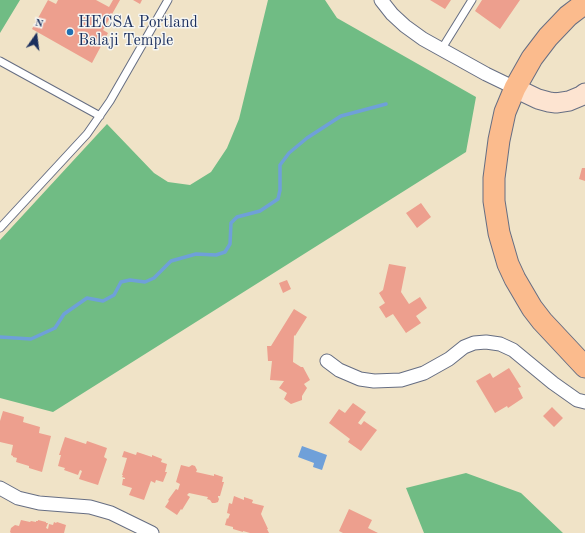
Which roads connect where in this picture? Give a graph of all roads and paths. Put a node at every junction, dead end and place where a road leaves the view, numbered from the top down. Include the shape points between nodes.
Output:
1 (168, 0) edge
2 (381, 0) edge
3 (472, 0) edge
4 (585, 3) edge
5 (441, 50) junction
6 (0, 61) edge
7 (515, 88) junction
8 (585, 93) edge
9 (100, 116) junction
10 (0, 228) edge
11 (327, 361) dead end
12 (585, 367) edge
13 (585, 402) edge
14 (0, 488) edge
15 (152, 533) edge

1 - 9 lane
2 - 5 street via 405,26
3 - 5 lane
4 - 7 main road via 548,37 532,58
5 - 7 street
6 - 9 lane
7 - 8 main road via 538,99 556,103 569,101
7 - 12 main road via 505,112 496,162 494,201 499,233 508,264 532,308
9 - 10 lane via 87,134
11 - 13 street via 339,370 360,379 374,382 401,380 424,373 474,342 500,344 513,350 577,400
14 - 15 street via 18,498 39,503 90,507 111,513

